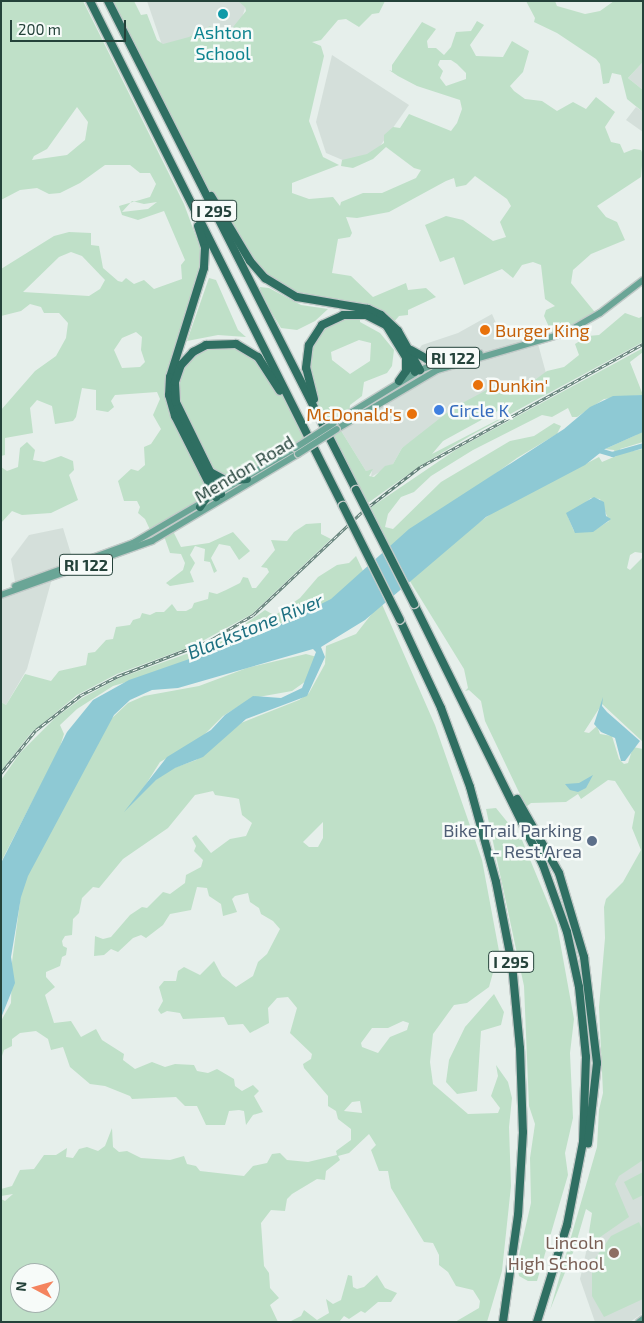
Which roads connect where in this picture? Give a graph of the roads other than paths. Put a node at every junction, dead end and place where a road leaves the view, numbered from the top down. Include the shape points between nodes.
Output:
1 (90, 1) edge
2 (108, 1) edge
3 (190, 164) junction
4 (186, 191) junction
5 (643, 280) edge
6 (406, 343) junction
7 (493, 352) junction
8 (405, 355) junction
9 (454, 357) junction
10 (419, 373) junction
11 (399, 381) junction
12 (320, 420) junction
13 (335, 426) junction
14 (305, 431) junction
15 (297, 451) junction
16 (206, 464) junction
17 (247, 479) junction
18 (207, 482) junction
19 (219, 499) junction
20 (200, 506) junction
21 (1, 591) edge
22 (1, 595) edge
23 (643, 1319) edge
24 (503, 1322) edge
25 (537, 1322) edge
26 (639, 1322) edge

1 - 4 highway, I 295
2 - 3 highway, I 295
3 - 6 highway via 250,261 269,282 300,298 377,313 393,324
3 - 12 highway, I 295
4 - 14 highway, I 295
4 - 18 highway via 202,237 205,264 170,377 169,395 173,412
5 - 7 main road, Mendon Road / RI 122 via 600,313 565,333 536,344
6 - 9 highway via 425,358
6 - 10 highway
7 - 9 main road, Mendon Road / RI 122
7 - 10 main road, Mendon Road / RI 122
8 - 10 highway
8 - 11 highway via 407,369
8 - 12 highway via 389,328 370,316 346,314 325,323 312,338 306,356 309,384
9 - 10 main road, Mendon Road / RI 122
10 - 11 main road, Mendon Road / RI 122
10 - 13 main road, Mendon Road / RI 122
11 - 13 main road, Mendon Road / RI 122
12 - 25 highway, I 295, bridge via 482,739 557,869 574,916 588,975 597,1079 583,1171
13 - 15 main road, Mendon Road / RI 122, bridge
14 - 16 highway via 255,355 231,343 206,345 183,362 174,390 178,410
14 - 24 highway, I 295, bridge via 444,715 470,787 496,882 512,964 523,1132 518,1216
15 - 17 main road, Mendon Road / RI 122
15 - 19 main road, Mendon Road / RI 122
16 - 17 highway via 224,481
16 - 19 highway
17 - 19 main road, Mendon Road / RI 122
18 - 19 highway
18 - 20 highway via 208,495
19 - 20 main road, Mendon Road / RI 122
19 - 22 main road, Mendon Road / RI 122 via 146,544
20 - 21 main road, Mendon Road / RI 122 via 134,543
23 - 26 main road

